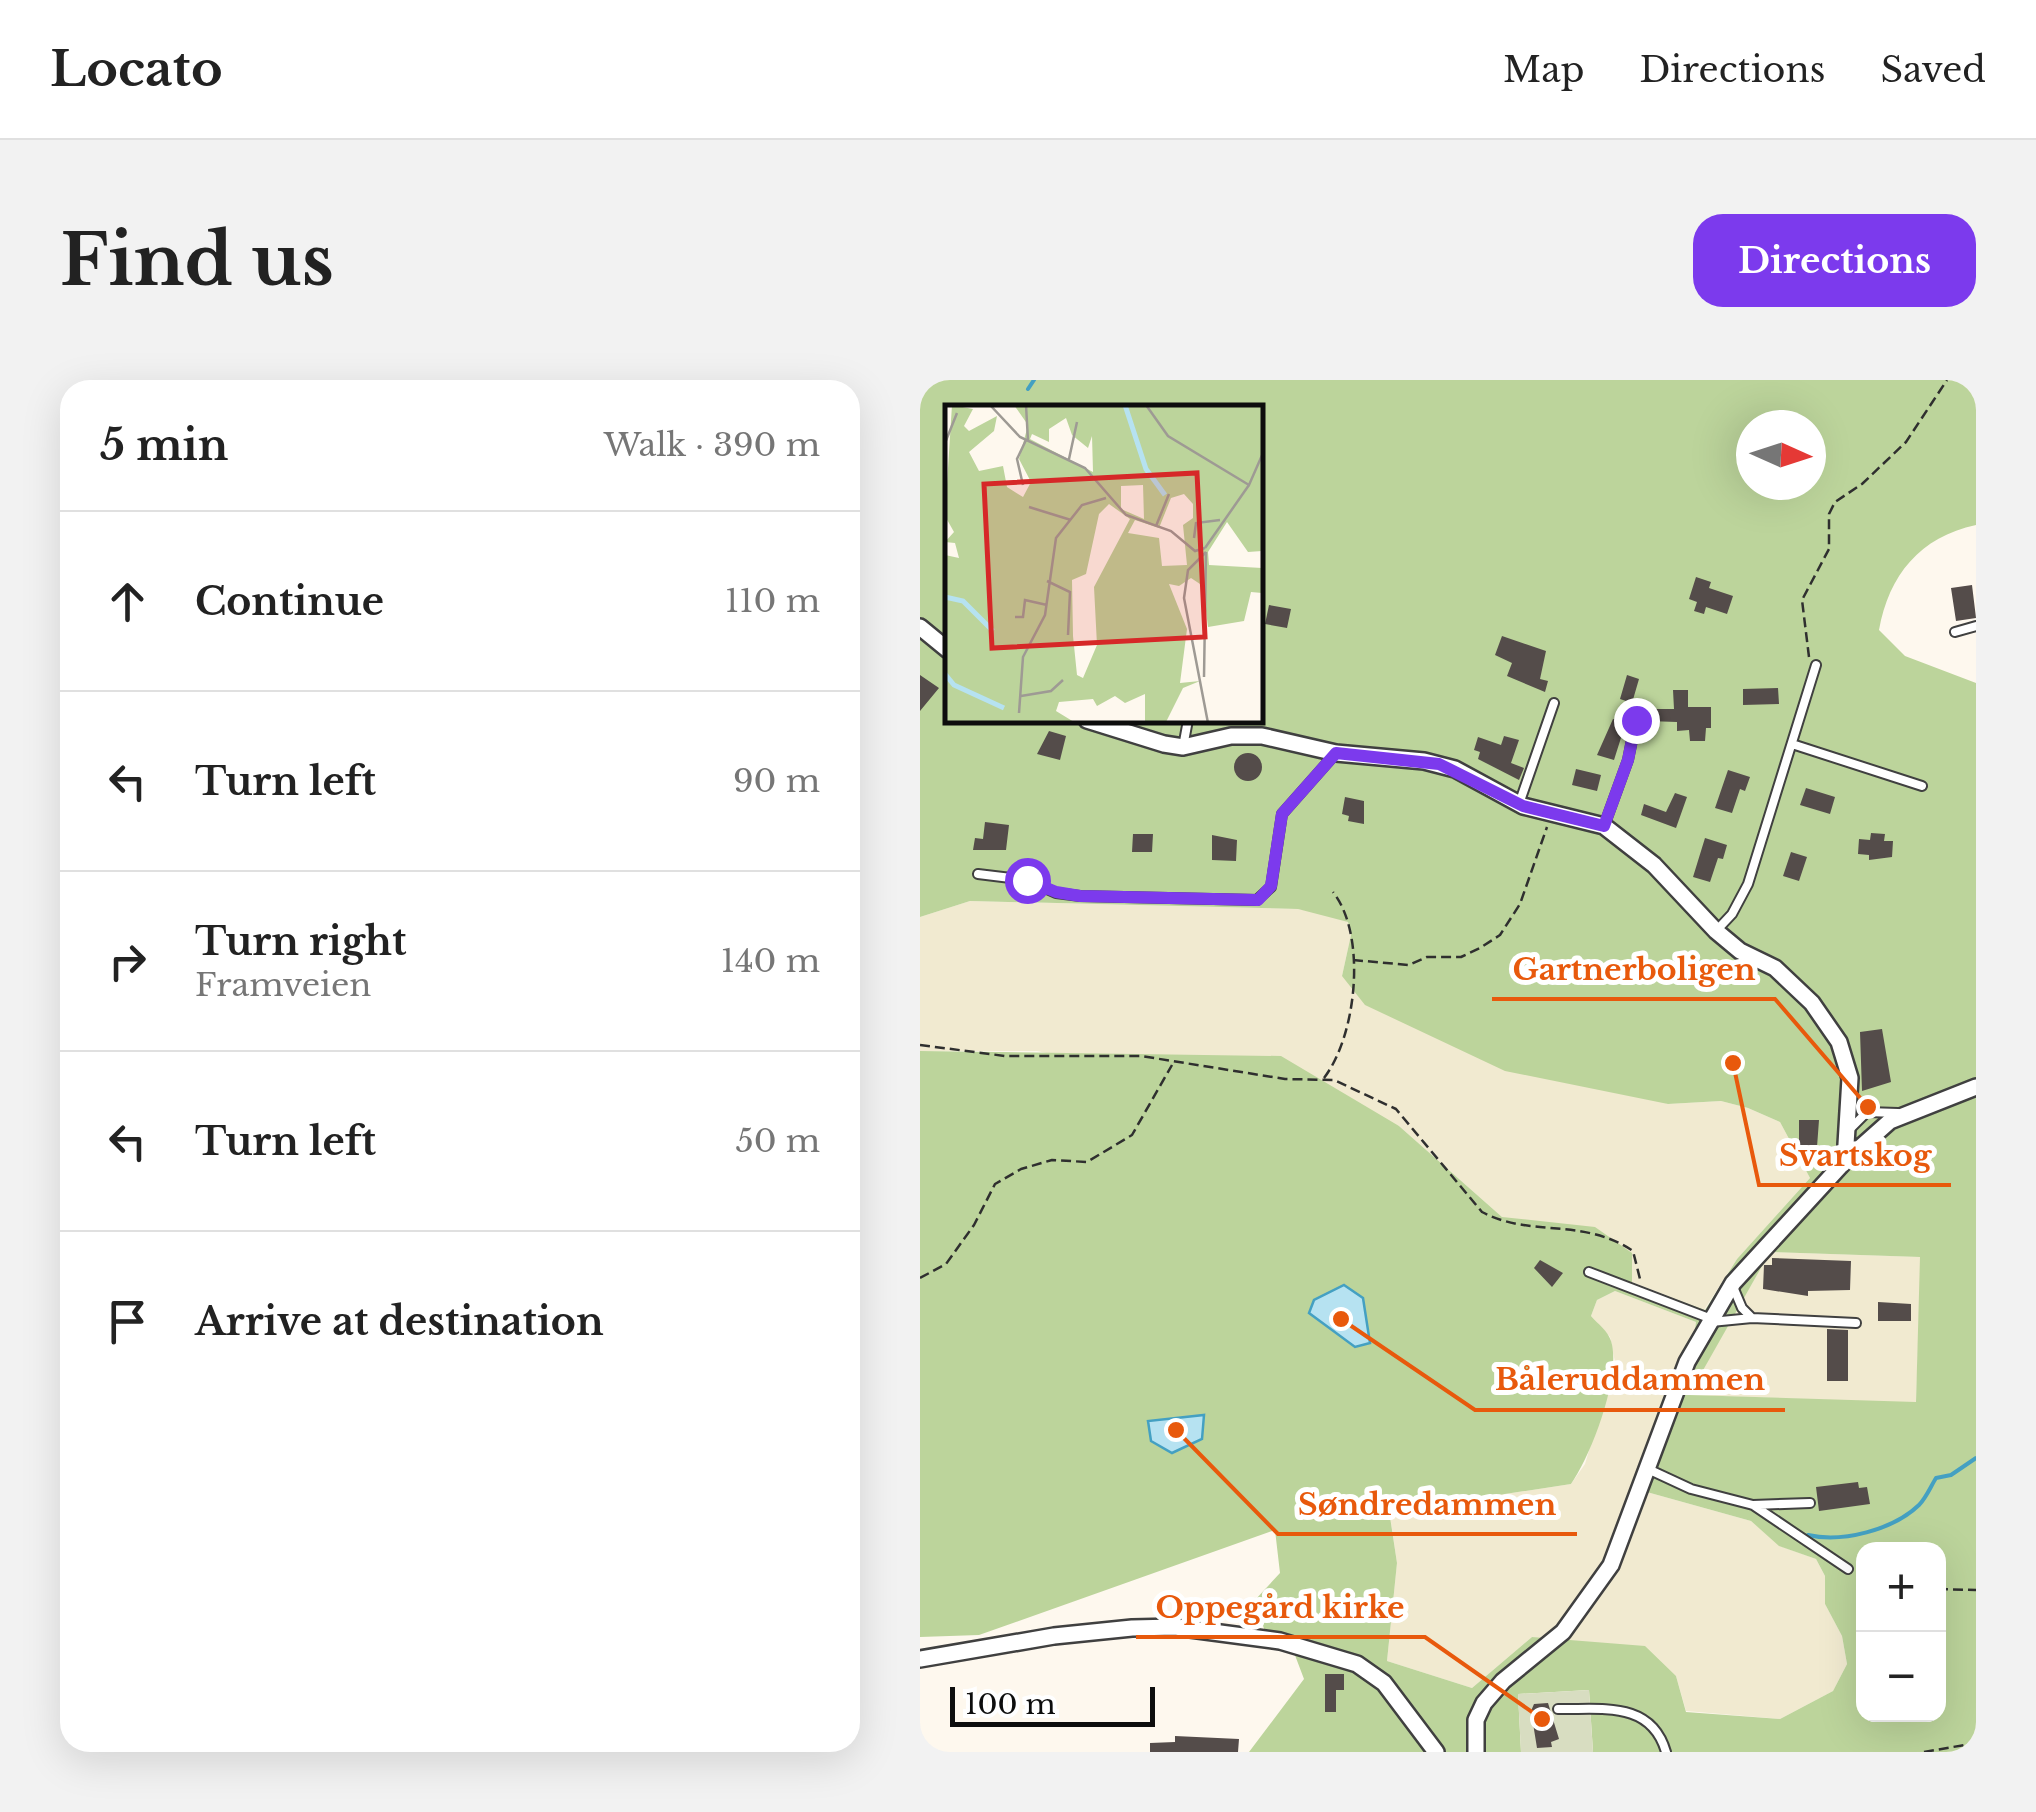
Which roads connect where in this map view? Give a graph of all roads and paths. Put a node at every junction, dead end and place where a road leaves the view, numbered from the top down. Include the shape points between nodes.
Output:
1 (1946, 380) edge
2 (1976, 626) edge
3 (920, 627) edge
4 (1955, 632) dead end
5 (945, 648) edge
6 (1816, 665) dead end
7 (1810, 683) junction
8 (1554, 704) dead end
9 (1636, 720) dead end
10 (1092, 722) edge
11 (1188, 722) edge
12 (1792, 744) junction
13 (1183, 746) junction
14 (1336, 753) junction
15 (1922, 786) dead end
16 (1520, 804) junction
17 (1552, 814) junction
18 (1604, 826) junction
19 (978, 874) dead end
20 (1334, 892) dead end
21 (1716, 931) junction
22 (1353, 960) junction
23 (920, 1045) edge
24 (1172, 1064) junction
25 (1324, 1078) junction
26 (1976, 1087) edge
27 (1903, 1113) junction
28 (1849, 1130) junction
29 (1845, 1161) junction
30 (1589, 1272) dead end
31 (920, 1278) edge
32 (1733, 1283) junction
33 (1648, 1296) junction
34 (1752, 1318) junction
35 (1708, 1321) junction
36 (1856, 1323) dead end
37 (1650, 1470) junction
38 (1810, 1503) dead end
39 (1753, 1504) junction
40 (1848, 1569) dead end
41 (1946, 1589) edge
42 (1976, 1590) edge
43 (920, 1660) edge
44 (1558, 1709) dead end
45 (1976, 1743) edge
46 (1436, 1752) edge
47 (1476, 1752) edge
48 (1666, 1752) edge
49 (1924, 1752) edge

1 - 7 path via 1906,442 1835,502 1828,550 1802,600
2 - 4 lane
3 - 5 street
6 - 7 lane
7 - 12 lane
8 - 16 lane
9 - 18 lane
10 - 13 street via 1148,742
11 - 13 lane
12 - 15 lane
12 - 21 lane via 1741,900
13 - 14 street via 1243,736
14 - 16 street via 1439,764
14 - 19 lane via 1282,814 1271,886 1258,900 1080,896
16 - 17 street
17 - 18 street
17 - 22 path via 1530,884 1500,935 1461,956 1393,966
18 - 21 street via 1654,865
20 - 22 path via 1353,929
21 - 28 street via 1775,968 1839,1042 1850,1078
22 - 25 path via 1350,1012
23 - 24 path via 1005,1056 1141,1056
24 - 25 path
24 - 31 path via 1132,1135 1086,1162 1052,1160 995,1184 946,1264
25 - 33 path via 1396,1109 1482,1212 1499,1221 1578,1228 1634,1251
26 - 27 street
27 - 28 lane via 1867,1112
27 - 29 street
28 - 29 street
29 - 32 street
30 - 33 lane
32 - 34 lane
32 - 35 street
33 - 35 lane
34 - 35 lane
34 - 36 lane
35 - 37 street
37 - 39 lane via 1691,1489
37 - 47 street via 1616,1554 1588,1601 1552,1644 1484,1702 1476,1720
38 - 39 lane
39 - 40 lane
41 - 42 path
43 - 46 street via 1132,1628 1280,1641 1357,1664 1384,1683
44 - 48 lane via 1633,1712 1656,1730
45 - 49 path

